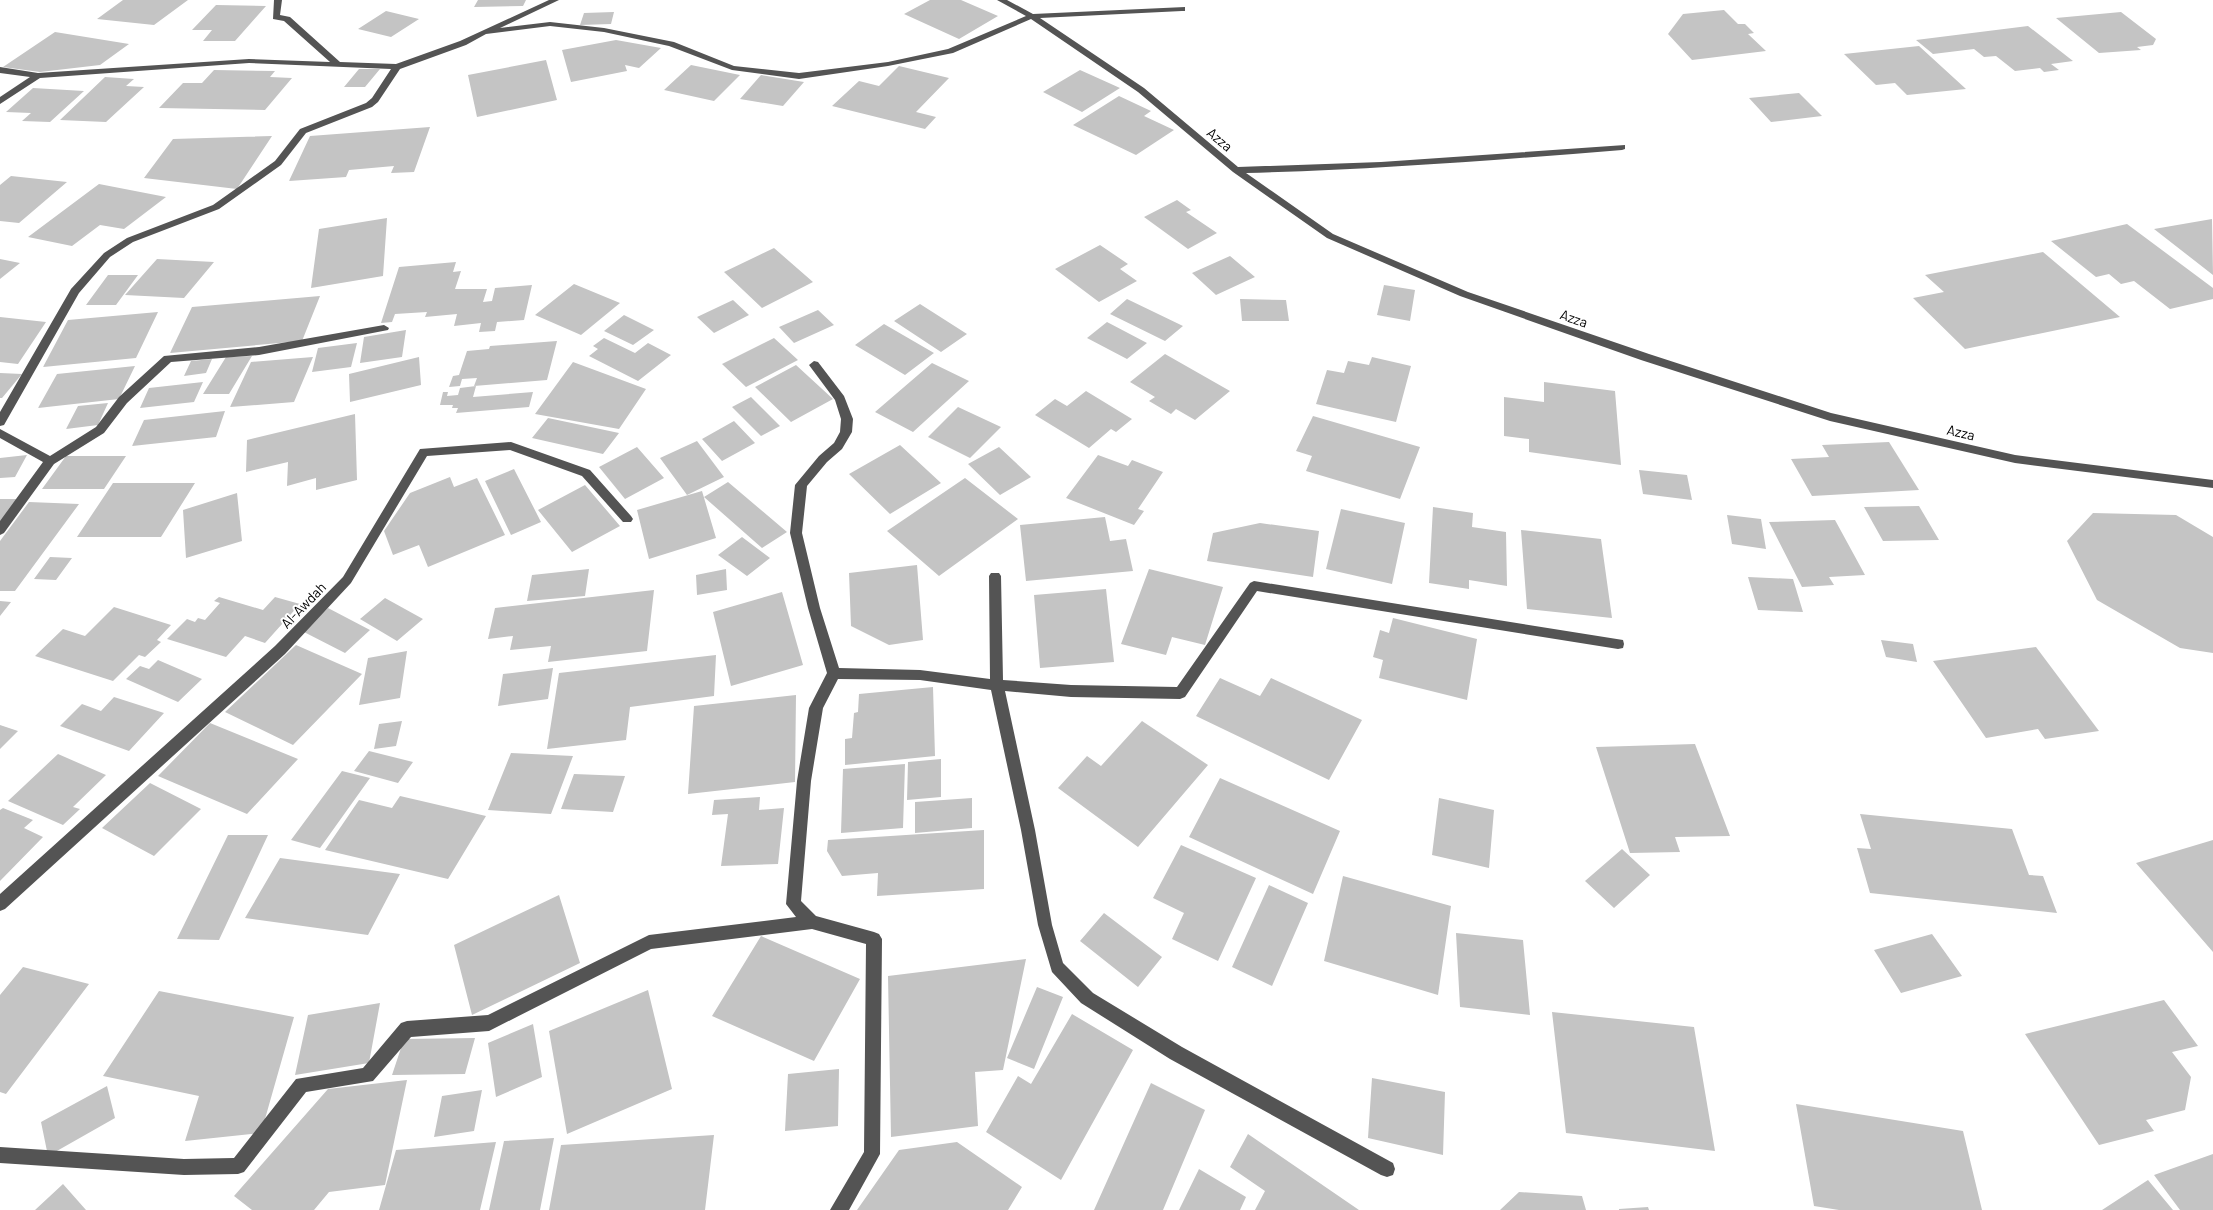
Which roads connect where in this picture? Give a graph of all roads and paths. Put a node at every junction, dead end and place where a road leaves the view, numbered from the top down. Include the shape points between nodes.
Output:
1 (278, 0) edge
2 (555, 0) edge
3 (1001, 0) edge
4 (1182, 9) dead end
5 (1032, 16) junction
6 (484, 32) junction
7 (338, 64) junction
8 (397, 67) junction
9 (0, 70) edge
10 (38, 76) junction
11 (0, 101) edge
12 (1622, 147) dead end
13 (1236, 170) junction
14 (384, 328) dead end
15 (814, 365) dead end
16 (0, 422) edge
17 (0, 433) edge
18 (50, 462) junction
19 (2213, 484) edge
20 (627, 519) dead end
21 (0, 530) edge
22 (995, 576) dead end
23 (1618, 644) dead end
24 (834, 673) junction
25 (997, 685) junction
26 (0, 904) edge
27 (812, 922) junction
28 (0, 1155) edge
29 (1387, 1168) dead end
30 (840, 1210) edge

1 - 7 street via 276,17 287,19
2 - 6 street
3 - 5 street, Azza
4 - 5 street
5 - 6 street via 950,51 888,64 799,76 732,68 671,44 604,30 550,24
5 - 13 street, Azza via 1141,90
6 - 8 street
7 - 8 street
7 - 10 street via 249,60
8 - 16 street via 370,105 303,132 278,163 222,203 130,240 107,255 75,291
9 - 10 street
10 - 11 street
12 - 13 street via 1407,165
13 - 19 street, Azza via 1330,236 1464,294 1830,417 2015,459
14 - 18 street via 259,351 168,359 123,400 100,430
15 - 24 street via 840,399 847,419 846,432 838,446 822,459 802,485 796,533
17 - 18 street
18 - 21 street
20 - 26 street, Al-Awdah via 586,473 510,446 424,452 347,580 280,650
22 - 25 street
23 - 25 street via 1254,586 1180,693 1071,691
24 - 25 street via 920,675
24 - 27 street via 816,708 804,781 794,904
25 - 29 street via 1045,925 1057,966 1087,998 1168,1048
27 - 28 street via 649,942 489,1023 407,1029 367,1075 302,1085 238,1166 184,1167
27 - 30 street via 874,939 872,1154

